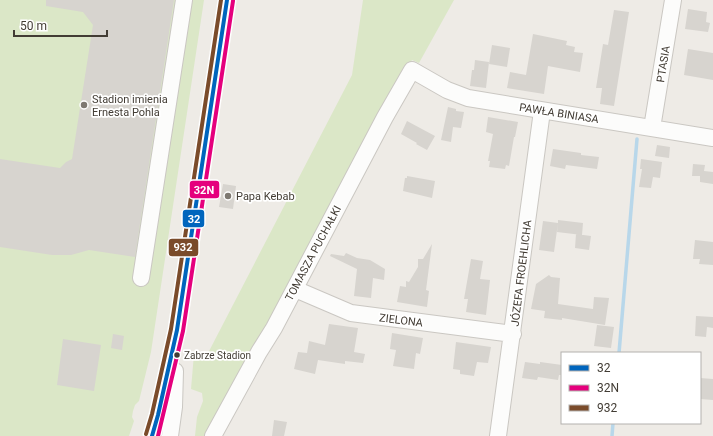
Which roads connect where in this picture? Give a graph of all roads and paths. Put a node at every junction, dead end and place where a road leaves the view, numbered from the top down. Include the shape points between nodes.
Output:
1 (184, 0) edge
2 (227, 0) edge
3 (673, 0) edge
4 (412, 70) joint
5 (542, 111) junction
6 (652, 128) junction
7 (713, 138) edge
8 (141, 278) dead end
9 (294, 289) junction
10 (177, 330) junction
11 (513, 334) junction
12 (152, 436) edge
13 (170, 436) edge
14 (213, 436) edge
15 (498, 436) edge

1 - 8 street
2 - 10 street
3 - 6 street, PTASIA
4 - 5 street, PAWŁA BINIASA via 447,90 468,98
4 - 9 street, TOMASZA PUCHAŁKI
5 - 6 street, PAWŁA BINIASA
5 - 11 street, JÓZEFA FROEHLICHA
6 - 7 street, PAWŁA BINIASA
9 - 11 street, ZIELONA via 351,313
9 - 14 street, TOMASZA PUCHAŁKI
10 - 12 street
10 - 13 street via 174,407
11 - 15 street, JÓZEFA FROEHLICHA

